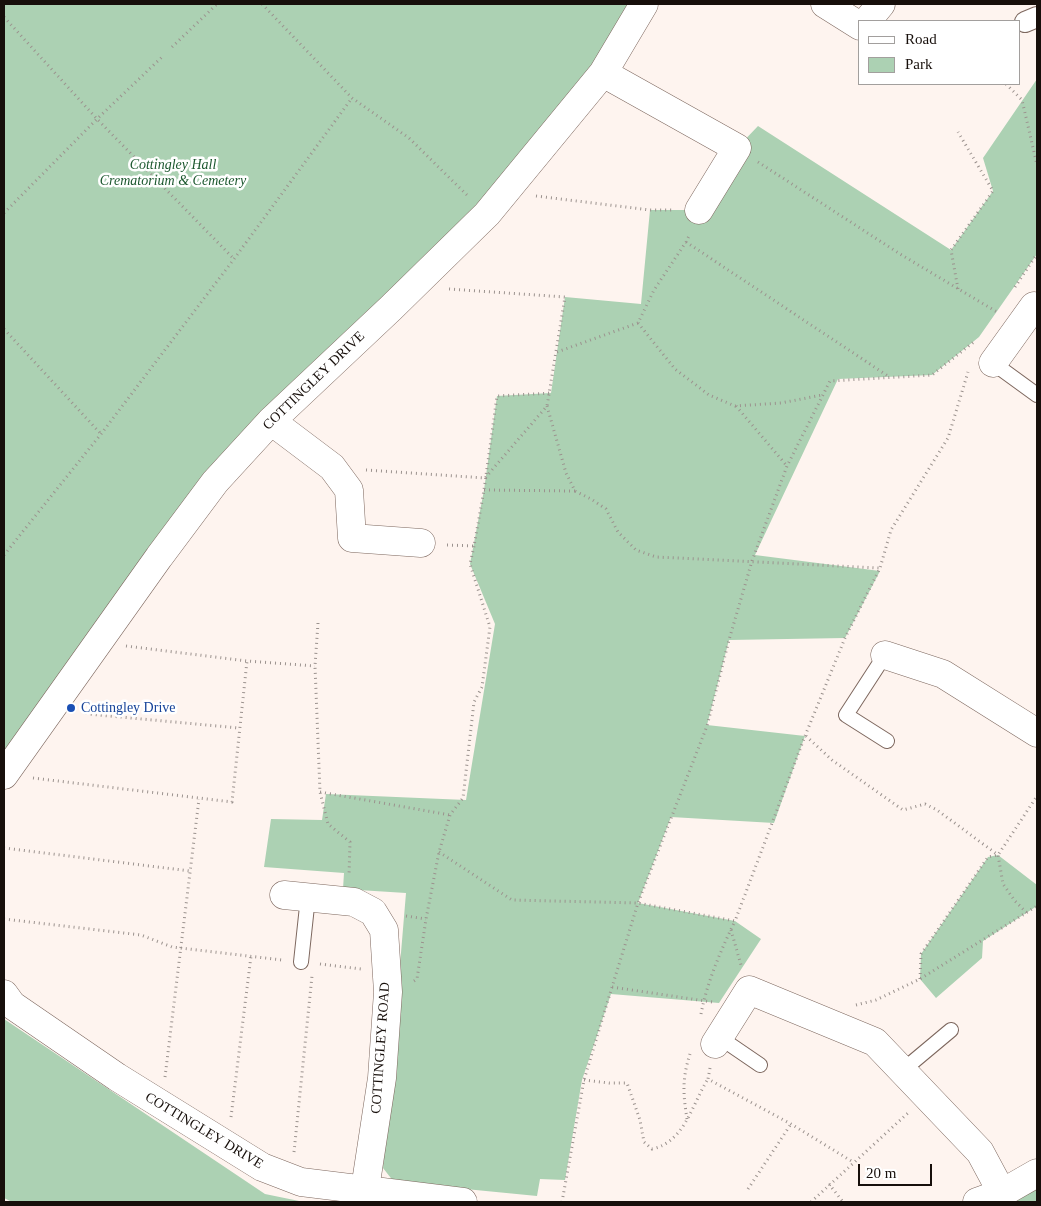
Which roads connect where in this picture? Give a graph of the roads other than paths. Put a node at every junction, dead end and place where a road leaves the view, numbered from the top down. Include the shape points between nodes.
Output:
1 (644, 4) edge
2 (825, 4) edge
3 (881, 4) edge
4 (868, 20) edge
5 (858, 25) edge
6 (603, 73) junction
7 (699, 210) road end
8 (1037, 309) edge
9 (980, 358) joint
10 (1037, 395) edge
11 (271, 421) junction
12 (421, 543) road end
13 (885, 655) joint
14 (1037, 732) edge
15 (887, 741) dead end
16 (8, 770) edge
17 (296, 896) joint
18 (307, 962) road end
19 (4, 994) edge
20 (951, 1030) dead end
21 (717, 1040) joint
22 (760, 1065) dead end
23 (902, 1071) junction
24 (1037, 1173) edge
25 (365, 1189) junction
26 (990, 1198) edge
27 (463, 1202) edge

1 - 6 street, COTTINGLEY DRIVE
2 - 5 street
3 - 4 street
6 - 7 street via 737,148
6 - 11 street, COTTINGLEY DRIVE via 487,214
8 - 9 street via 1034,306
9 - 10 lane
11 - 12 street via 332,467 349,490 352,538
11 - 16 street, COTTINGLEY DRIVE via 215,482
13 - 14 street via 943,674
13 - 15 lane via 846,715
17 - 18 lane
17 - 25 street, COTTINGLEY ROAD via 354,902 373,912 384,930 387,982 382,1078
19 - 25 street, COTTINGLEY DRIVE via 12,1005 116,1077 262,1167 301,1182
20 - 23 lane
21 - 22 lane
21 - 23 street via 744,998 814,1016 875,1042
23 - 26 street via 980,1152
24 - 26 street
25 - 27 street, COTTINGLEY DRIVE

